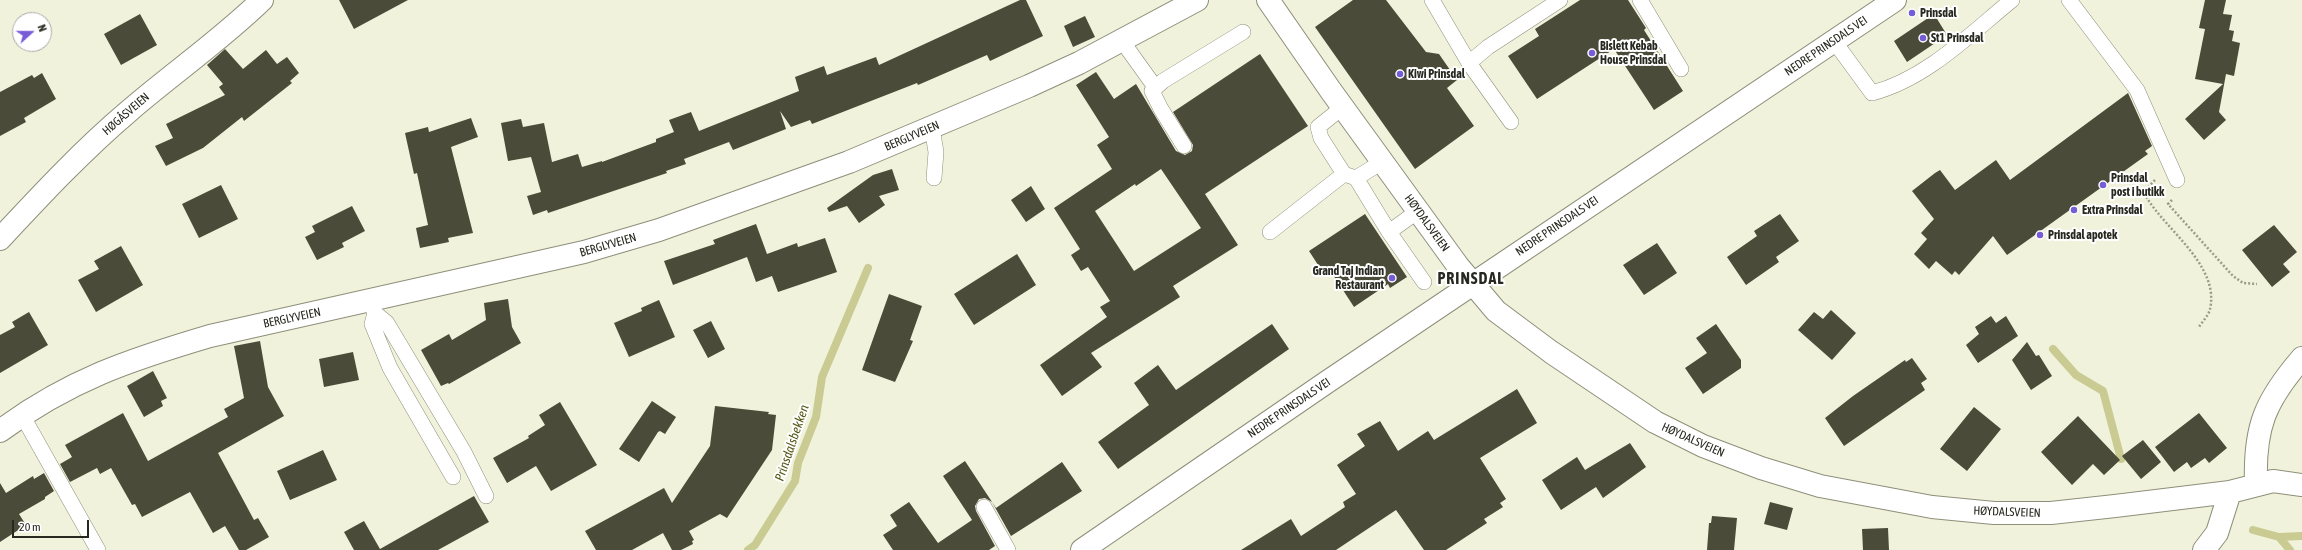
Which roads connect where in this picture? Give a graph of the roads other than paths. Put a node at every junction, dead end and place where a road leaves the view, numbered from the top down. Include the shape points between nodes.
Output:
1 (262, 0) edge
2 (1198, 0) edge
3 (1268, 0) edge
4 (1432, 0) edge
5 (1560, 0) edge
6 (1640, 0) edge
7 (1894, 0) edge
8 (2012, 0) edge
9 (2069, 0) edge
10 (1243, 32) dead end
11 (1122, 41) junction
12 (1834, 41) junction
13 (1469, 63) junction
14 (1681, 69) dead end
15 (1155, 87) junction
16 (1343, 107) junction
17 (1511, 122) dead end
18 (932, 128) junction
19 (1184, 146) dead end
20 (1382, 162) junction
21 (2174, 174) road end
22 (1350, 176) junction
23 (934, 178) dead end
24 (1418, 211) junction
25 (1270, 232) dead end
26 (1389, 232) junction
27 (0, 239) edge
28 (1424, 282) dead end
29 (1472, 283) junction
30 (372, 307) junction
31 (2302, 358) edge
32 (22, 415) junction
33 (0, 431) edge
34 (452, 477) dead end
35 (2256, 484) junction
36 (2302, 485) edge
37 (2230, 492) junction
38 (486, 496) dead end
39 (984, 507) dead end
40 (98, 550) edge
41 (1008, 550) edge
42 (1082, 550) edge
43 (2204, 550) edge

1 - 27 street, HØGÅSVEIEN via 96,141
2 - 11 street, BERGLYVEIEN
3 - 16 street, HØYDALSVEIEN
4 - 13 lane
5 - 13 lane via 1488,47
6 - 14 lane
7 - 12 street, NEDRE PRINSDALS VEI
8 - 12 lane via 1916,75 1894,87 1872,93
9 - 21 lane via 2138,90
10 - 15 lane
11 - 15 lane
11 - 18 street, BERGLYVEIEN via 1054,75
12 - 29 street, NEDRE PRINSDALS VEI
13 - 17 lane
15 - 19 lane via 1153,95
16 - 20 street, HØYDALSVEIEN
16 - 22 lane via 1318,127 1321,138
18 - 23 lane via 936,152
18 - 30 street, BERGLYVEIEN via 842,164 659,230
20 - 22 lane
20 - 24 street, HØYDALSVEIEN
22 - 25 lane
22 - 26 lane
24 - 26 lane
24 - 29 street, HØYDALSVEIEN
26 - 28 lane
29 - 37 street, HØYDALSVEIEN via 1496,311 1540,345 1655,422 1703,446 1761,468 1820,486 1932,507 1994,514 2051,513
29 - 42 street, NEDRE PRINSDALS VEI
30 - 32 street, BERGLYVEIEN via 210,336 164,348 69,386
30 - 34 lane via 372,324 390,368
30 - 38 lane via 387,323 464,452
31 - 35 street via 2277,390 2264,417 2257,438
32 - 33 street, BERGLYVEIEN
32 - 40 lane
35 - 36 street, HØYDALSVEIEN via 2273,481
35 - 37 street, HØYDALSVEIEN
37 - 43 street via 2217,533
39 - 41 lane

